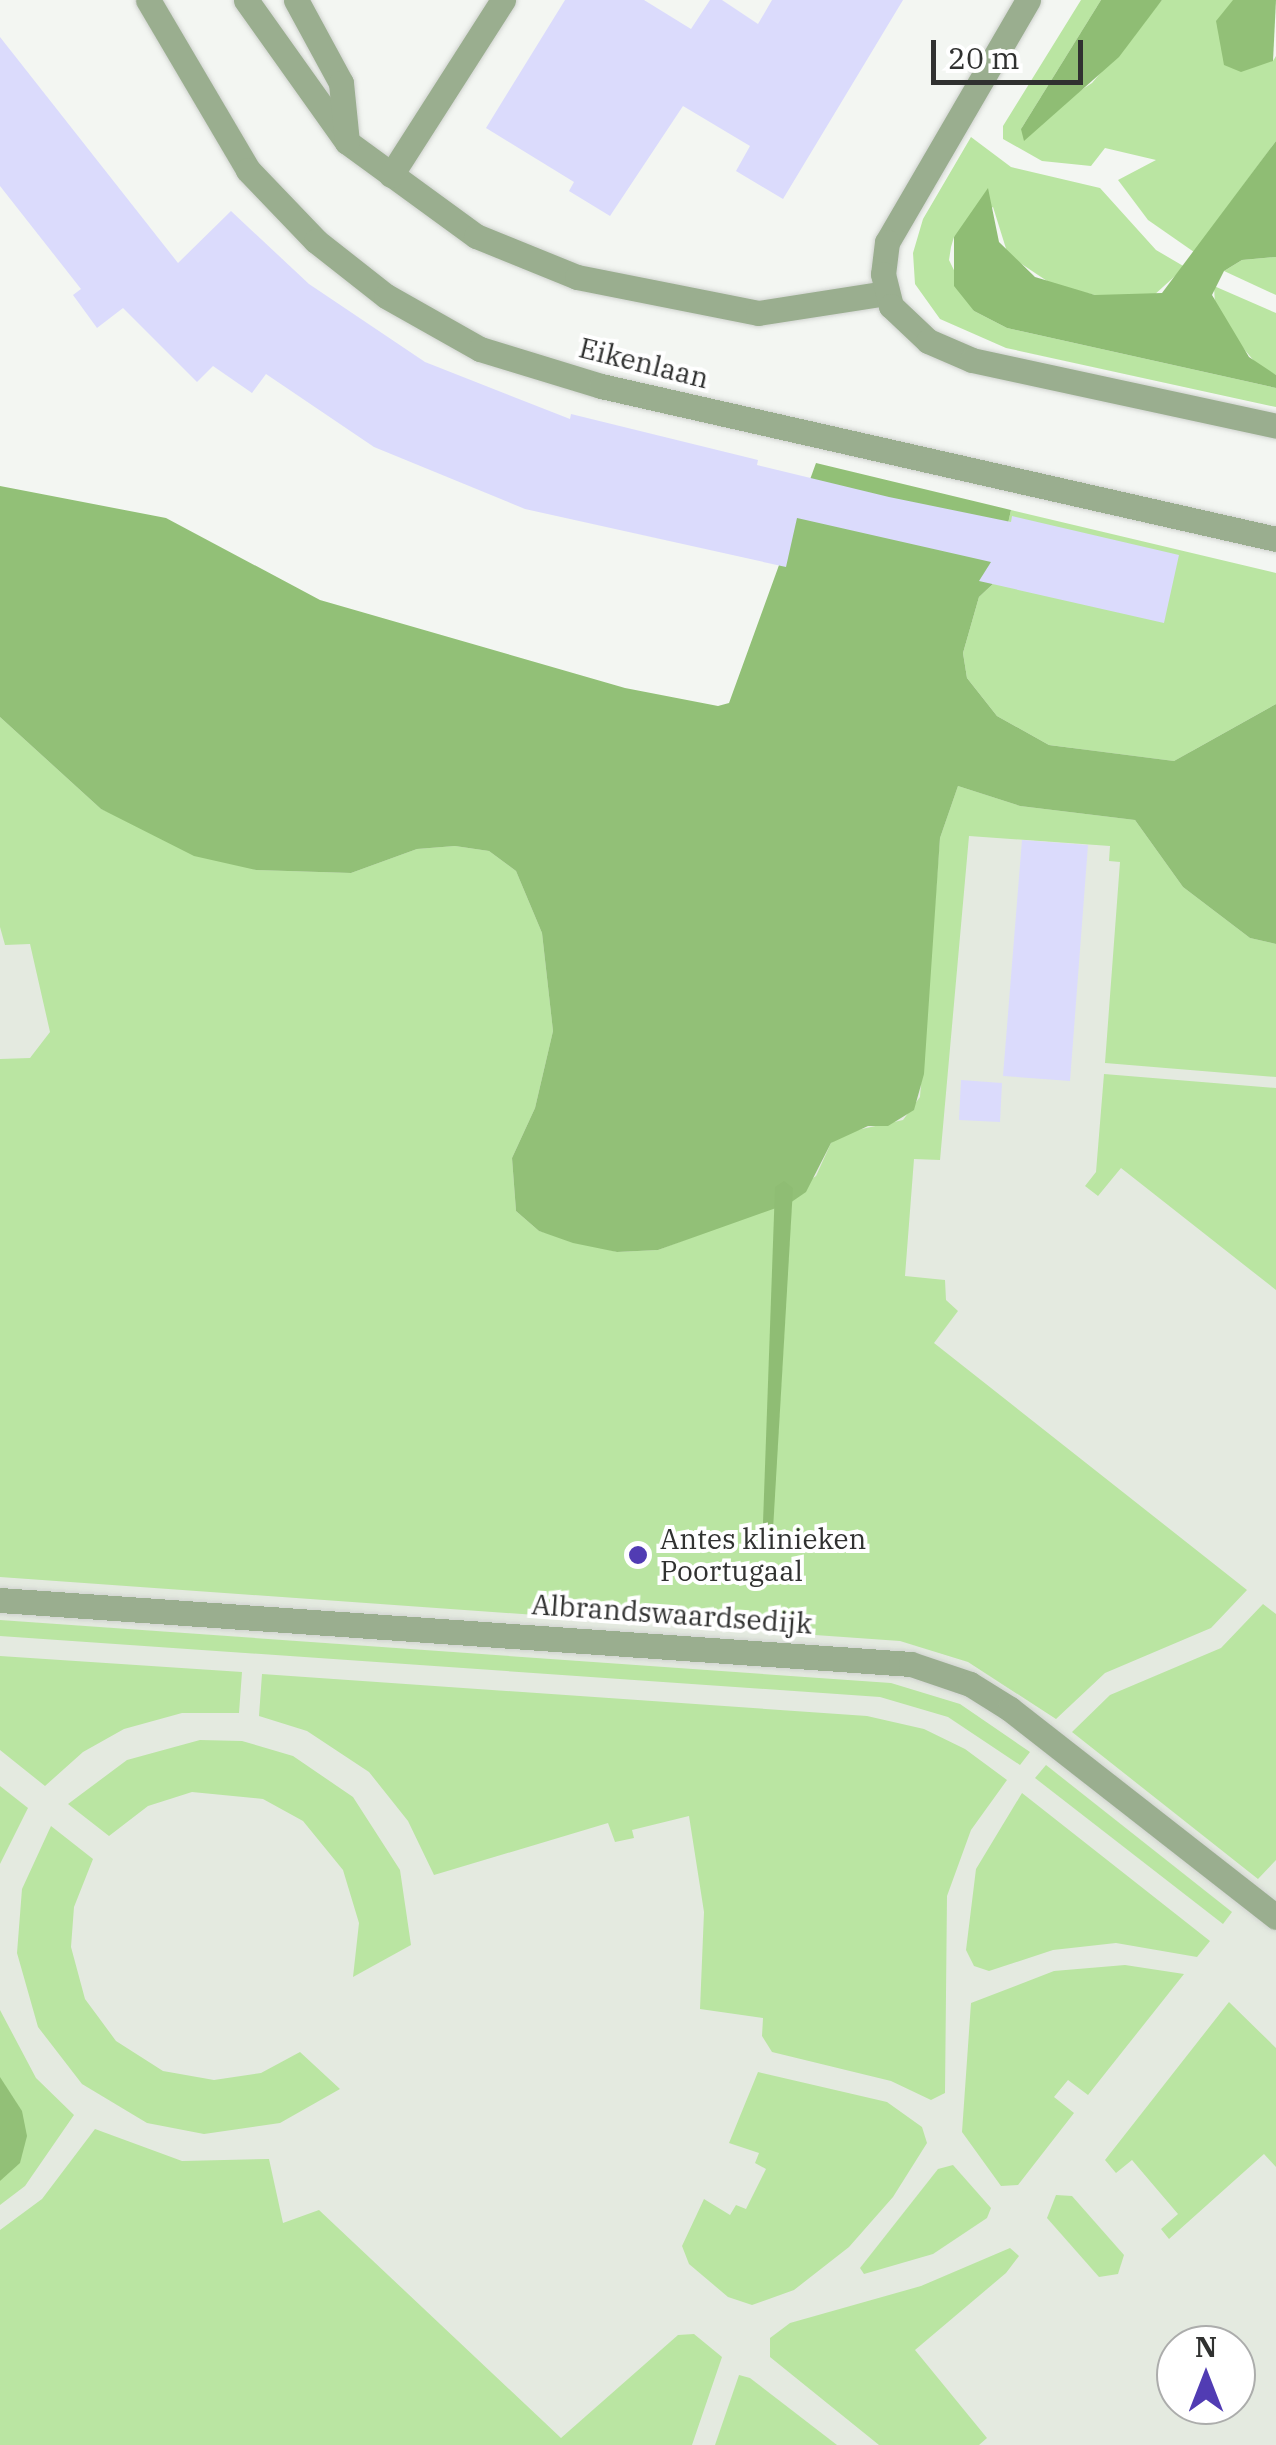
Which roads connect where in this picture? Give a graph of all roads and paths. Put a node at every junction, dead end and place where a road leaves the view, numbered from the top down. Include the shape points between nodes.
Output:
1 (148, 0) edge
2 (246, 0) edge
3 (296, 0) edge
4 (503, 0) edge
5 (1028, 0) edge
6 (346, 142) junction
7 (391, 175) junction
8 (886, 293) junction
9 (1276, 426) edge
10 (1276, 539) edge
11 (0, 1600) edge
12 (1272, 1905) edge

1 - 10 street, Eikenlaan via 248,170 386,296 480,348 602,386
2 - 6 street
3 - 6 street via 342,83
4 - 7 street
5 - 8 street via 894,226 884,260
6 - 7 street
7 - 8 street via 476,236 578,277 758,313
8 - 9 street via 910,329 950,353
11 - 12 street, Albrandswaardsedijk via 911,1664 970,1684 1010,1709

